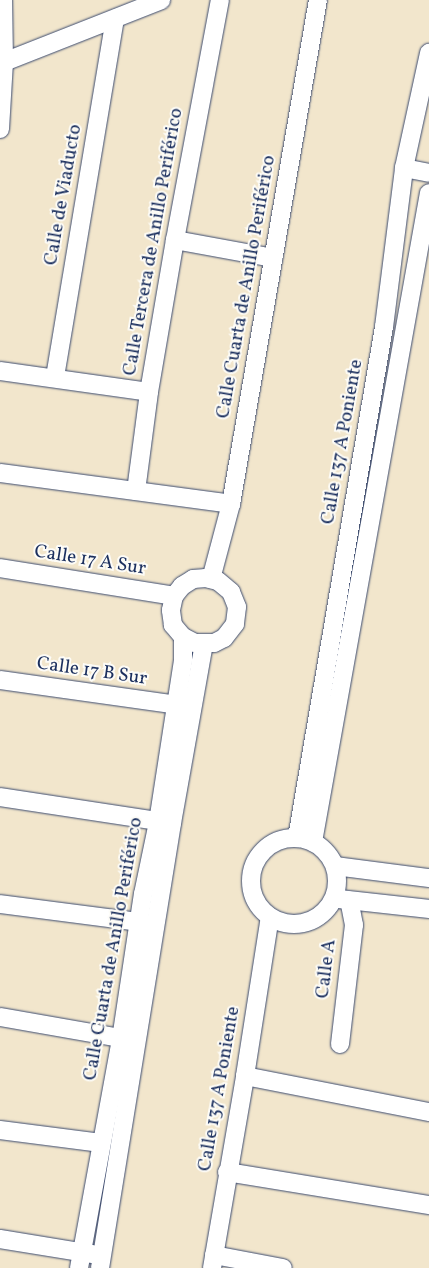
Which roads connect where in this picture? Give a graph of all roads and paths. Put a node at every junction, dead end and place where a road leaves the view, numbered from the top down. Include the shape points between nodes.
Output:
1 (4, 0) edge
2 (161, 0) edge
3 (220, 0) edge
4 (318, 0) edge
5 (115, 19) junction
6 (429, 53) edge
7 (4, 62) junction
8 (0, 129) edge
9 (404, 168) junction
10 (429, 173) edge
11 (429, 193) edge
12 (175, 240) junction
13 (273, 258) junction
14 (384, 327) junction
15 (406, 331) junction
16 (0, 371) edge
17 (55, 377) junction
18 (149, 392) junction
19 (0, 473) edge
20 (136, 491) junction
21 (231, 504) junction
22 (355, 504) junction
23 (372, 509) junction
24 (0, 568) edge
25 (211, 579) junction
26 (174, 596) junction
27 (182, 637) junction
28 (204, 644) junction
29 (334, 674) junction
30 (0, 680) edge
31 (177, 705) junction
32 (0, 797) edge
33 (165, 823) junction
34 (305, 840) junction
35 (335, 866) junction
36 (429, 878) edge
37 (341, 899) junction
38 (0, 904) edge
39 (429, 909) edge
40 (270, 917) junction
41 (139, 922) junction
42 (0, 1017) edge
43 (129, 1040) junction
44 (340, 1044) dead end
45 (245, 1076) junction
46 (429, 1112) edge
47 (0, 1130) edge
48 (101, 1143) junction
49 (228, 1172) junction
50 (429, 1205) edge
51 (0, 1239) edge
52 (80, 1260) edge
53 (213, 1261) edge
54 (101, 1262) edge
55 (283, 1268) edge

1 - 7 street
2 - 5 street
3 - 12 street, Calle Tercera de Anillo Periférico
4 - 13 street, Calle Cuarta de Anillo Periférico
5 - 7 street
5 - 17 street, Calle de Viaducto
6 - 9 street, Calle 137 A Poniente
7 - 8 street
9 - 10 street
9 - 14 street, Calle 137 A Poniente
11 - 15 street, Calle 137 A Poniente
12 - 13 street
12 - 18 street, Calle Tercera de Anillo Periférico
13 - 21 street, Calle Cuarta de Anillo Periférico
14 - 15 street
14 - 22 street, Calle 137 A Poniente
15 - 23 street, Calle 137 A Poniente
16 - 17 street
17 - 18 street
18 - 20 street, Calle Tercera de Anillo Periférico
19 - 20 street
20 - 21 street
21 - 25 street, Calle Cuarta de Anillo Periférico
22 - 23 street
22 - 29 street, Calle 137 A Poniente
23 - 29 street, Calle 137 A Poniente
24 - 26 street, Calle 17 A Sur
25 - 26 street via 193,579
25 - 28 street via 231,592 237,608 235,624 224,638
26 - 27 street via 170,610 173,625
27 - 28 street
27 - 31 street, Calle Cuarta de Anillo Periférico via 184,662
28 - 33 street, Calle Cuarta de Anillo Periférico
29 - 34 street, Calle 137 A Poniente
30 - 31 street, Calle 17 B Sur
31 - 33 street, Calle Cuarta de Anillo Periférico
32 - 33 street
33 - 41 street, Calle Cuarta de Anillo Periférico
33 - 43 street, Calle Cuarta de Anillo Periférico
34 - 35 street via 326,852
34 - 40 street via 282,839 265,848 254,864 251,884 257,903
35 - 36 street
35 - 37 street
37 - 39 street
37 - 40 street via 306,922 288,924
37 - 44 street, Calle A via 354,925
38 - 41 street
40 - 45 street, Calle 137 A Poniente
41 - 43 street, Calle Cuarta de Anillo Periférico
42 - 43 street
43 - 48 street, Calle Cuarta de Anillo Periférico
43 - 54 street, Calle Cuarta de Anillo Periférico
45 - 46 street
45 - 49 street, Calle 137 A Poniente
47 - 48 street
48 - 52 street, Calle Cuarta de Anillo Periférico
49 - 50 street
49 - 53 street, Calle 137 A Poniente
51 - 52 street
52 - 54 street
53 - 55 street

